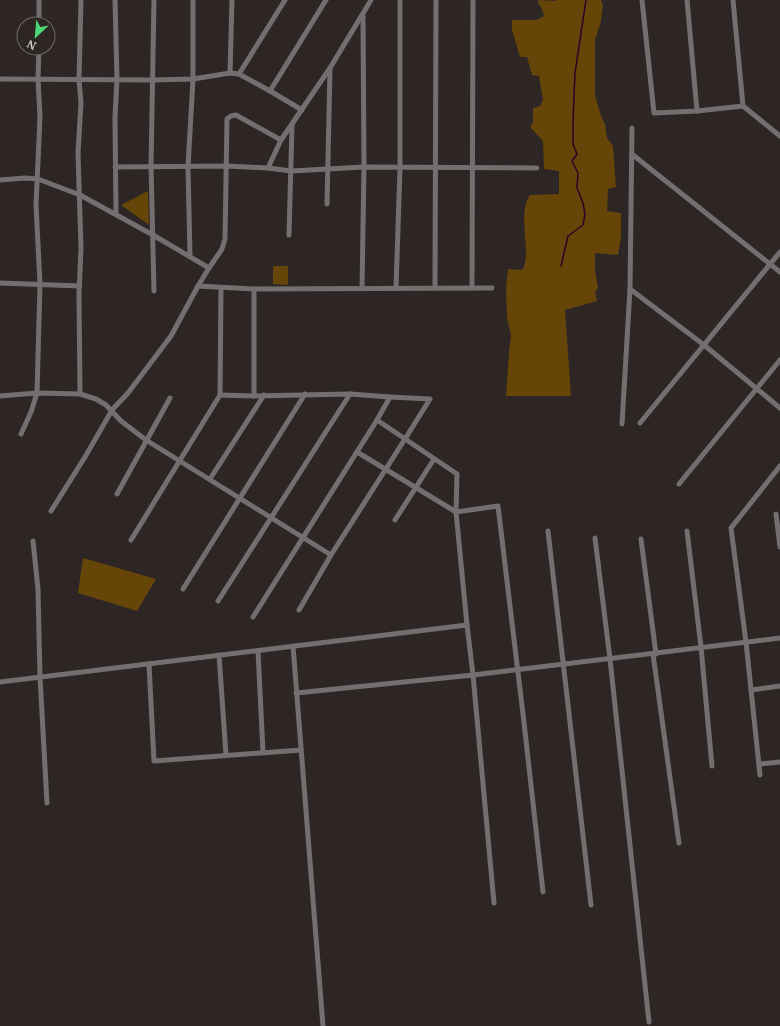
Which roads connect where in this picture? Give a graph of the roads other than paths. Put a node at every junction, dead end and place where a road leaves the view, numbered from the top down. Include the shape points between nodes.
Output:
1 (39, 0) edge
2 (81, 0) edge
3 (116, 0) edge
4 (154, 0) edge
5 (193, 0) edge
6 (232, 0) edge
7 (285, 0) edge
8 (326, 0) edge
9 (371, 0) edge
10 (400, 0) edge
11 (436, 0) edge
12 (473, 0) edge
13 (642, 0) edge
14 (687, 0) edge
15 (733, 0) edge
16 (363, 15) junction
17 (39, 16) edge
18 (39, 56) edge
19 (330, 68) junction
20 (230, 74) junction
21 (239, 74) junction
22 (0, 79) edge
23 (38, 79) junction
24 (117, 79) junction
25 (193, 79) junction
26 (79, 80) junction
27 (153, 80) junction
28 (270, 91) junction
29 (743, 106) junction
30 (302, 110) junction
31 (697, 111) junction
32 (292, 125) junction
33 (632, 128) dead end
34 (780, 136) edge
35 (281, 140) junction
36 (633, 155) junction
37 (151, 166) junction
38 (226, 166) junction
39 (115, 167) junction
40 (188, 167) junction
41 (364, 167) junction
42 (268, 168) junction
43 (400, 168) junction
44 (436, 168) junction
45 (473, 168) junction
46 (537, 168) dead end
47 (329, 170) junction
48 (291, 171) junction
49 (0, 180) edge
50 (38, 180) junction
51 (80, 195) junction
52 (327, 204) dead end
53 (116, 214) junction
54 (153, 235) junction
55 (289, 236) dead end
56 (780, 252) edge
57 (190, 256) junction
58 (770, 264) junction
59 (209, 268) junction
60 (780, 272) edge
61 (0, 283) edge
62 (40, 284) junction
63 (80, 286) junction
64 (198, 286) junction
65 (221, 288) junction
66 (254, 288) junction
67 (396, 288) junction
68 (435, 288) junction
69 (472, 288) junction
70 (492, 288) dead end
71 (362, 289) junction
72 (630, 289) junction
73 (154, 291) dead end
74 (704, 345) junction
75 (780, 360) edge
76 (757, 389) junction
77 (37, 393) junction
78 (80, 394) junction
79 (305, 394) junction
80 (350, 394) junction
81 (220, 395) junction
82 (264, 395) junction
83 (0, 396) edge
84 (254, 396) junction
85 (390, 397) junction
86 (170, 398) dead end
87 (780, 408) edge
88 (112, 410) junction
89 (377, 420) junction
90 (622, 424) dead end
91 (640, 424) dead end
92 (21, 434) dead end
93 (406, 439) junction
94 (146, 440) junction
95 (357, 452) junction
96 (434, 459) junction
97 (180, 461) junction
98 (780, 466) edge
99 (386, 470) junction
100 (210, 479) junction
101 (679, 484) dead end
102 (415, 488) junction
103 (117, 494) dead end
104 (240, 497) junction
105 (51, 511) dead end
106 (456, 512) junction
107 (776, 514) dead end
108 (271, 518) junction
109 (394, 520) dead end
110 (548, 531) dead end
111 (687, 531) dead end
112 (302, 536) junction
113 (595, 538) dead end
114 (641, 539) dead end
115 (131, 540) dead end
116 (33, 541) dead end
117 (780, 547) edge
118 (331, 555) junction
119 (183, 589) dead end
120 (218, 601) dead end
121 (299, 610) dead end
122 (253, 617) dead end
123 (467, 626) junction
124 (780, 638) edge
125 (746, 642) junction
126 (293, 646) junction
127 (701, 647) junction
128 (258, 651) junction
129 (654, 654) junction
130 (219, 655) junction
131 (610, 659) junction
132 (149, 664) junction
133 (562, 665) junction
134 (519, 671) junction
135 (473, 675) junction
136 (40, 678) junction
137 (0, 682) edge
138 (780, 686) edge
139 (751, 690) junction
140 (296, 693) junction
141 (301, 750) junction
142 (263, 752) junction
143 (226, 755) junction
144 (780, 762) edge
145 (759, 764) junction
146 (712, 766) dead end
147 (760, 776) dead end
148 (47, 803) dead end
149 (679, 842) dead end
150 (544, 892) dead end
151 (494, 903) dead end
152 (591, 906) dead end
153 (649, 1022) dead end
154 (323, 1026) edge

1 - 17 street
2 - 26 street
3 - 24 street
4 - 27 street
5 - 25 street
6 - 20 street
7 - 21 street
8 - 28 street
9 - 16 street
10 - 43 street
11 - 44 street
12 - 45 street
13 - 31 street via 654,113
14 - 31 street
15 - 29 street
16 - 19 street
16 - 41 street
18 - 23 street
19 - 30 street
19 - 47 street
20 - 21 street
20 - 25 street
21 - 28 street
22 - 23 street
23 - 26 street
23 - 50 street
24 - 26 street
24 - 27 street
24 - 39 street
25 - 27 street
25 - 40 street
26 - 51 street
27 - 37 street
28 - 30 street
29 - 31 street
29 - 34 street
30 - 32 street
32 - 35 street
32 - 48 street
33 - 36 street
35 - 38 street via 236,115 231,116 226,123
35 - 42 street
36 - 58 street
36 - 72 street
37 - 39 street
37 - 40 street
37 - 54 street
38 - 40 street
38 - 42 street
38 - 59 street via 225,239 222,249
39 - 53 street
40 - 57 street
41 - 43 street
41 - 47 street
41 - 71 street
42 - 48 street
43 - 44 street
43 - 67 street
44 - 45 street
44 - 68 street
45 - 46 street
45 - 69 street
47 - 48 street
47 - 52 street
48 - 55 street
49 - 50 street
50 - 51 street
50 - 62 street via 36,205
51 - 53 street
51 - 63 street
53 - 54 street
54 - 57 street
54 - 73 street
56 - 58 street
57 - 59 street
58 - 60 street
58 - 74 street
59 - 64 street
61 - 62 street
62 - 63 street
62 - 77 street
63 - 78 street
64 - 65 street
64 - 88 street via 171,336
65 - 66 street
65 - 81 street
66 - 71 street
66 - 84 street
67 - 68 street
67 - 71 street
68 - 69 street
69 - 70 street
72 - 74 street
72 - 90 street
74 - 76 street
74 - 91 street
75 - 76 street
76 - 87 street
76 - 101 street
77 - 78 street
77 - 83 street
77 - 92 street
78 - 88 street
79 - 80 street
79 - 82 street
79 - 104 street
80 - 85 street
80 - 108 street
81 - 84 street
81 - 97 street
82 - 84 street
82 - 100 street
85 - 89 street
85 - 93 street via 430,399
86 - 94 street
88 - 94 street via 121,421
88 - 105 street
89 - 93 street
89 - 95 street
93 - 96 street
93 - 99 street
94 - 97 street
94 - 103 street
95 - 99 street
95 - 112 street
96 - 102 street
96 - 106 street via 457,474
97 - 100 street
97 - 115 street
98 - 125 street via 731,528
99 - 102 street
99 - 118 street
100 - 104 street
102 - 106 street
102 - 109 street
104 - 108 street
104 - 119 street
106 - 123 street
106 - 134 street via 498,506
107 - 117 street
108 - 112 street
108 - 120 street
110 - 133 street
111 - 127 street
112 - 118 street
112 - 122 street
113 - 131 street
114 - 129 street
116 - 136 street via 38,588
118 - 121 street
123 - 126 street
123 - 135 street
124 - 125 street
125 - 127 street
125 - 139 street
126 - 128 street
126 - 140 street
127 - 129 street
127 - 146 street
128 - 130 street
128 - 142 street
129 - 131 street
129 - 149 street
130 - 132 street
130 - 143 street
131 - 133 street
131 - 153 street
132 - 136 street
132 - 143 street via 154,761
133 - 134 street
133 - 152 street
134 - 135 street
134 - 150 street
135 - 140 street
135 - 151 street
136 - 137 street
136 - 148 street
138 - 139 street
139 - 145 street
140 - 141 street
141 - 142 street
141 - 154 street
142 - 143 street
144 - 145 street
145 - 147 street

